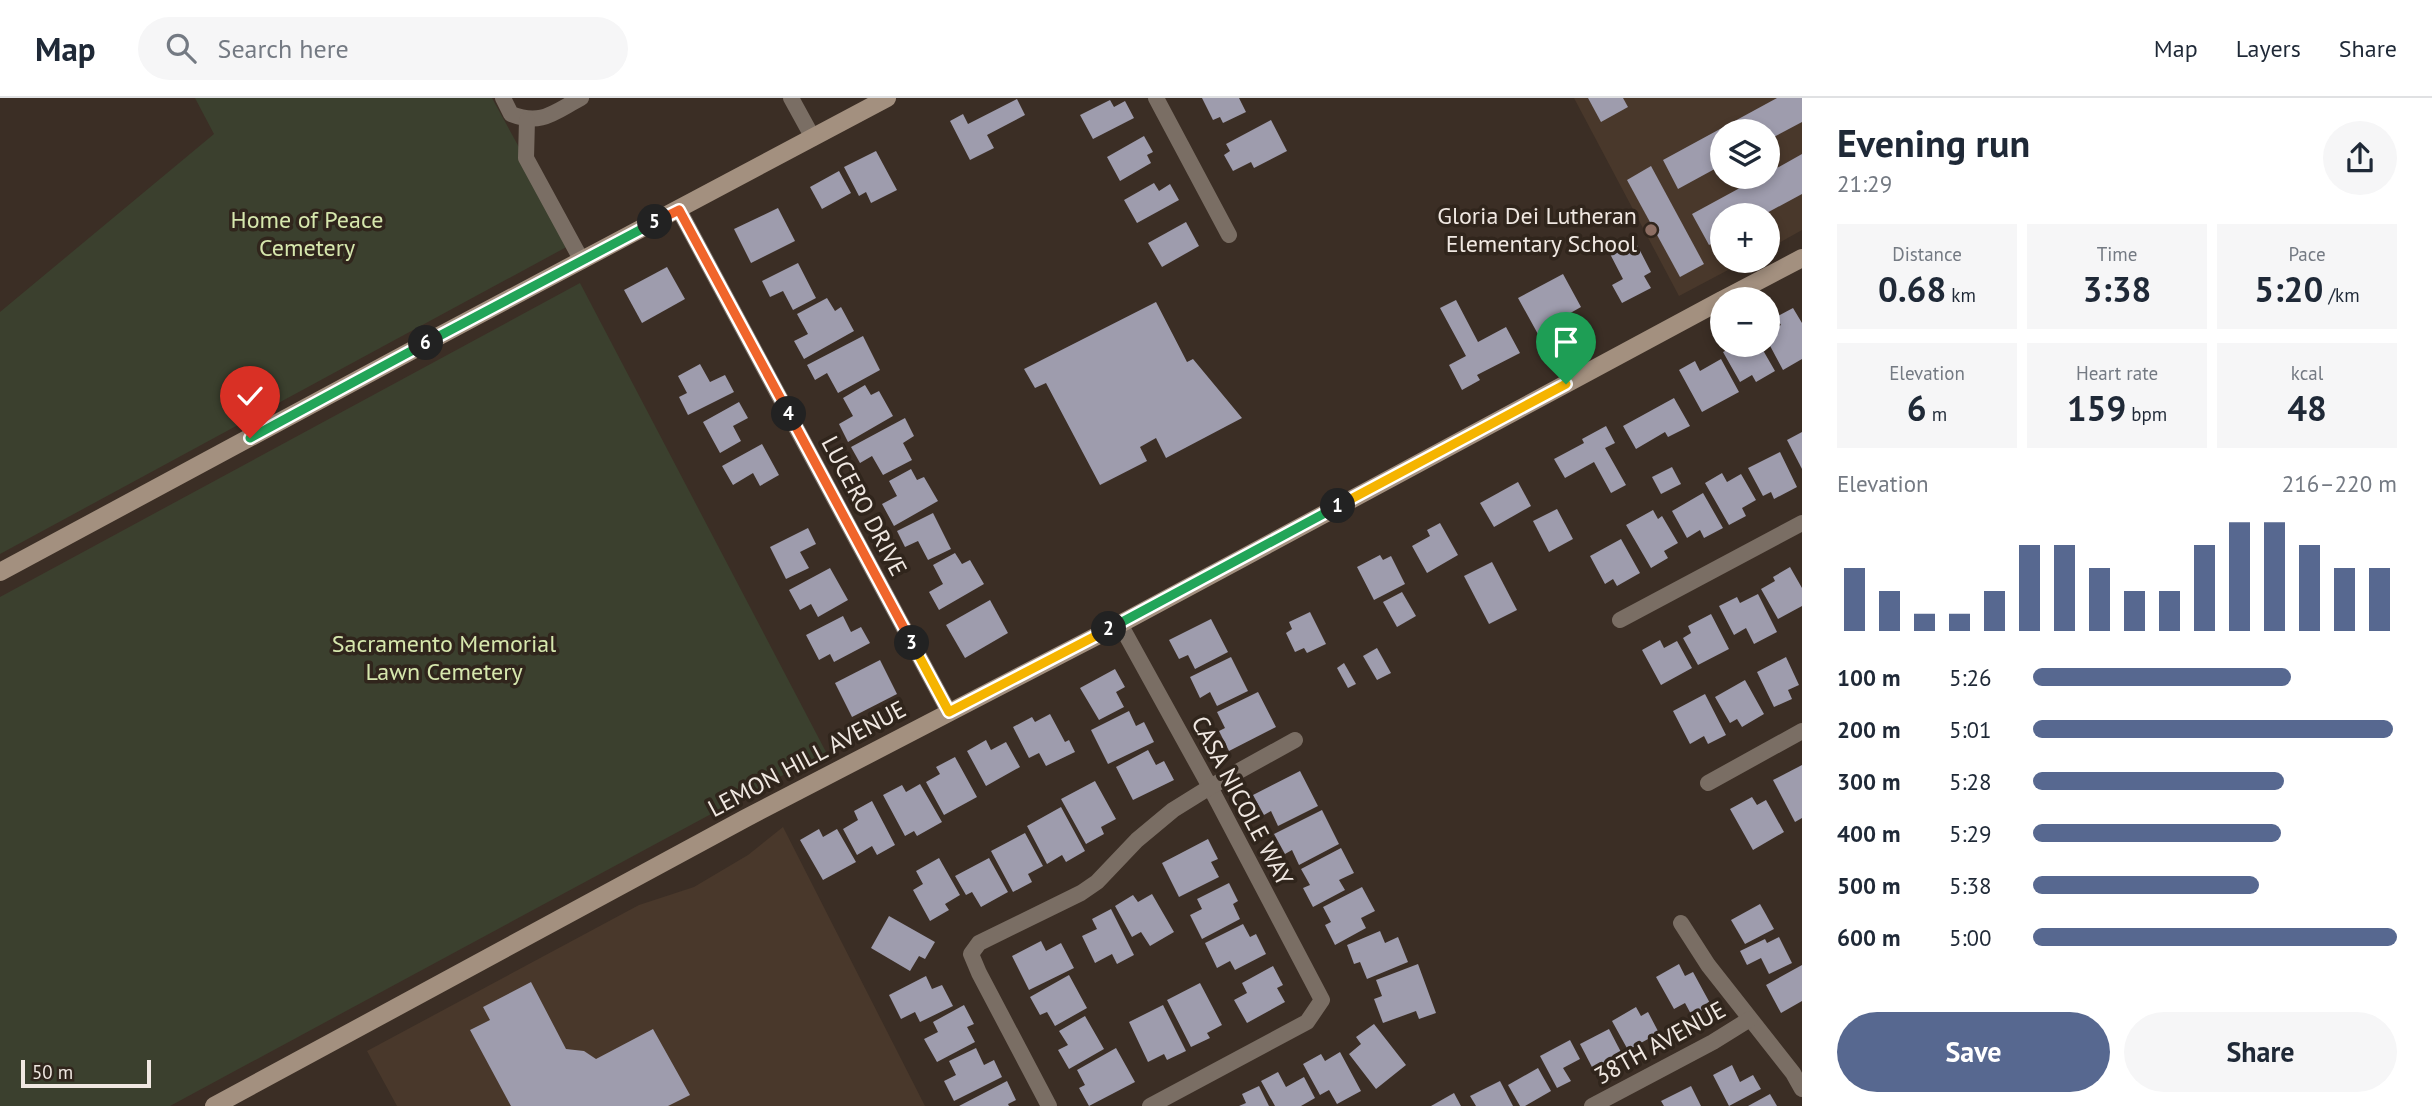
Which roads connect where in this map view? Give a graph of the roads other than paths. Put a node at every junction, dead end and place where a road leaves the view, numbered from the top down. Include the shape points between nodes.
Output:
1 (503, 98) edge
2 (581, 98) edge
3 (791, 98) edge
4 (887, 98) edge
5 (1156, 98) edge
6 (527, 120) junction
7 (813, 138) junction
8 (679, 210) junction
9 (1229, 235) dead end
10 (1802, 258) edge
11 (582, 261) junction
12 (1747, 287) edge
13 (1710, 307) edge
14 (1802, 523) edge
15 (0, 572) edge
16 (1620, 620) dead end
17 (1120, 624) junction
18 (949, 712) junction
19 (1802, 732) edge
20 (1295, 740) dead end
21 (1709, 783) dead end
22 (1210, 787) junction
23 (1681, 923) dead end
24 (1750, 1019) junction
25 (1802, 1089) edge
26 (214, 1106) edge
27 (1049, 1106) edge
28 (1150, 1106) edge
29 (1592, 1106) edge

1 - 6 street via 511,114
2 - 6 street via 542,119
3 - 7 street
4 - 7 street
5 - 9 street
6 - 11 street via 526,158
7 - 8 street
8 - 11 street
8 - 18 street, LUCERO DRIVE
10 - 12 street, LEMON HILL AVENUE
11 - 15 street
13 - 17 street, LEMON HILL AVENUE
14 - 16 street
17 - 18 street, LEMON HILL AVENUE
17 - 22 street, CASA NICOLE WAY
18 - 26 street, LEMON HILL AVENUE
19 - 21 street
20 - 22 street
22 - 27 street via 1137,840 1097,882 979,943 971,954
22 - 28 street, CASA NICOLE WAY via 1322,1000 1307,1022
23 - 24 street
24 - 25 street
24 - 29 street, 38TH AVENUE

